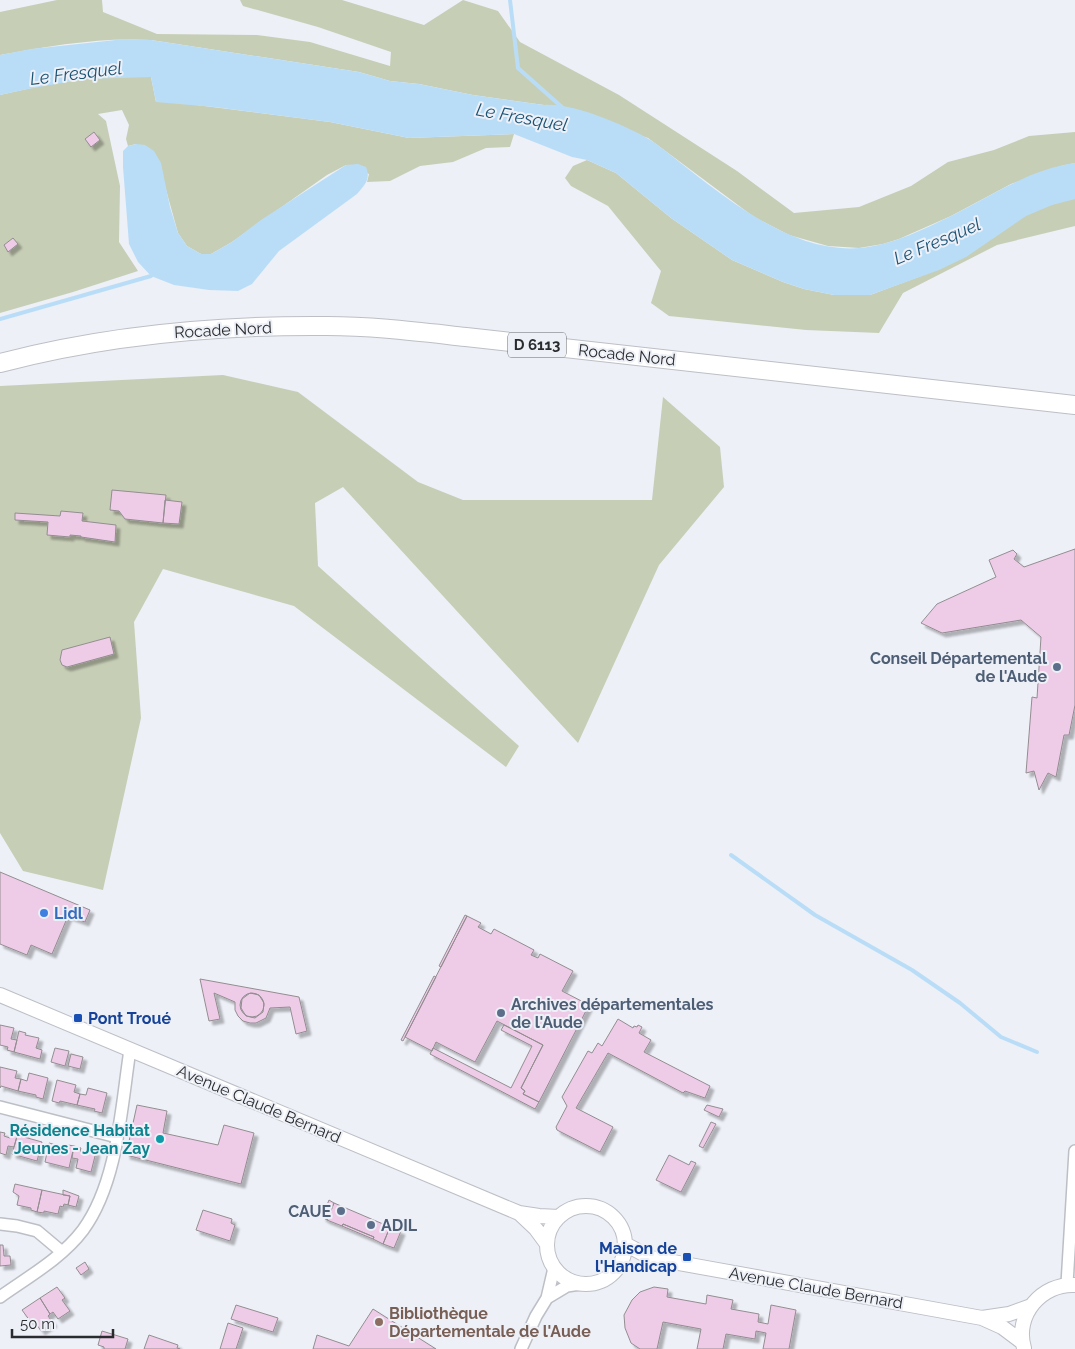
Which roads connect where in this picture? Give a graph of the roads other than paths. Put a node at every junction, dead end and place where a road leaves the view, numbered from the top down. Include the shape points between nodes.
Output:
1 (0, 363) edge
2 (1075, 405) edge
3 (0, 995) edge
4 (130, 1050) junction
5 (0, 1107) edge
6 (117, 1137) junction
7 (1075, 1151) edge
8 (519, 1213) junction
9 (559, 1217) junction
10 (0, 1224) edge
11 (547, 1244) junction
12 (626, 1244) junction
13 (62, 1252) junction
14 (651, 1258) junction
15 (621, 1264) junction
16 (554, 1268) junction
17 (580, 1284) junction
18 (1071, 1284) edge
19 (0, 1297) edge
20 (547, 1298) junction
21 (1031, 1306) junction
22 (982, 1318) junction
23 (1024, 1345) edge
24 (520, 1349) edge

1 - 2 main road, Rocade Nord / D 6113 via 130,337 217,328 328,326 476,338
3 - 4 street, Avenue Claude Bernard
4 - 6 street
4 - 8 street, Avenue Claude Bernard
5 - 6 street
6 - 13 street via 108,1177 97,1205 82,1230
7 - 18 street
8 - 9 street, Avenue Claude Bernard
8 - 11 street, Avenue Claude Bernard
9 - 11 street via 550,1230
9 - 12 street via 582,1206 595,1207 616,1220
10 - 13 street via 37,1231
11 - 16 street
12 - 14 street, Avenue Claude Bernard
12 - 15 street
13 - 19 street
14 - 15 street, Avenue Claude Bernard
14 - 22 street, Avenue Claude Bernard
15 - 17 street via 604,1280
16 - 17 street via 565,1278
16 - 20 street
17 - 20 street via 567,1286
18 - 21 street via 1040,1295
20 - 24 street
21 - 22 street, Avenue Claude Bernard via 1009,1314
21 - 23 street via 1024,1323
22 - 23 street, Avenue Claude Bernard via 1002,1326

